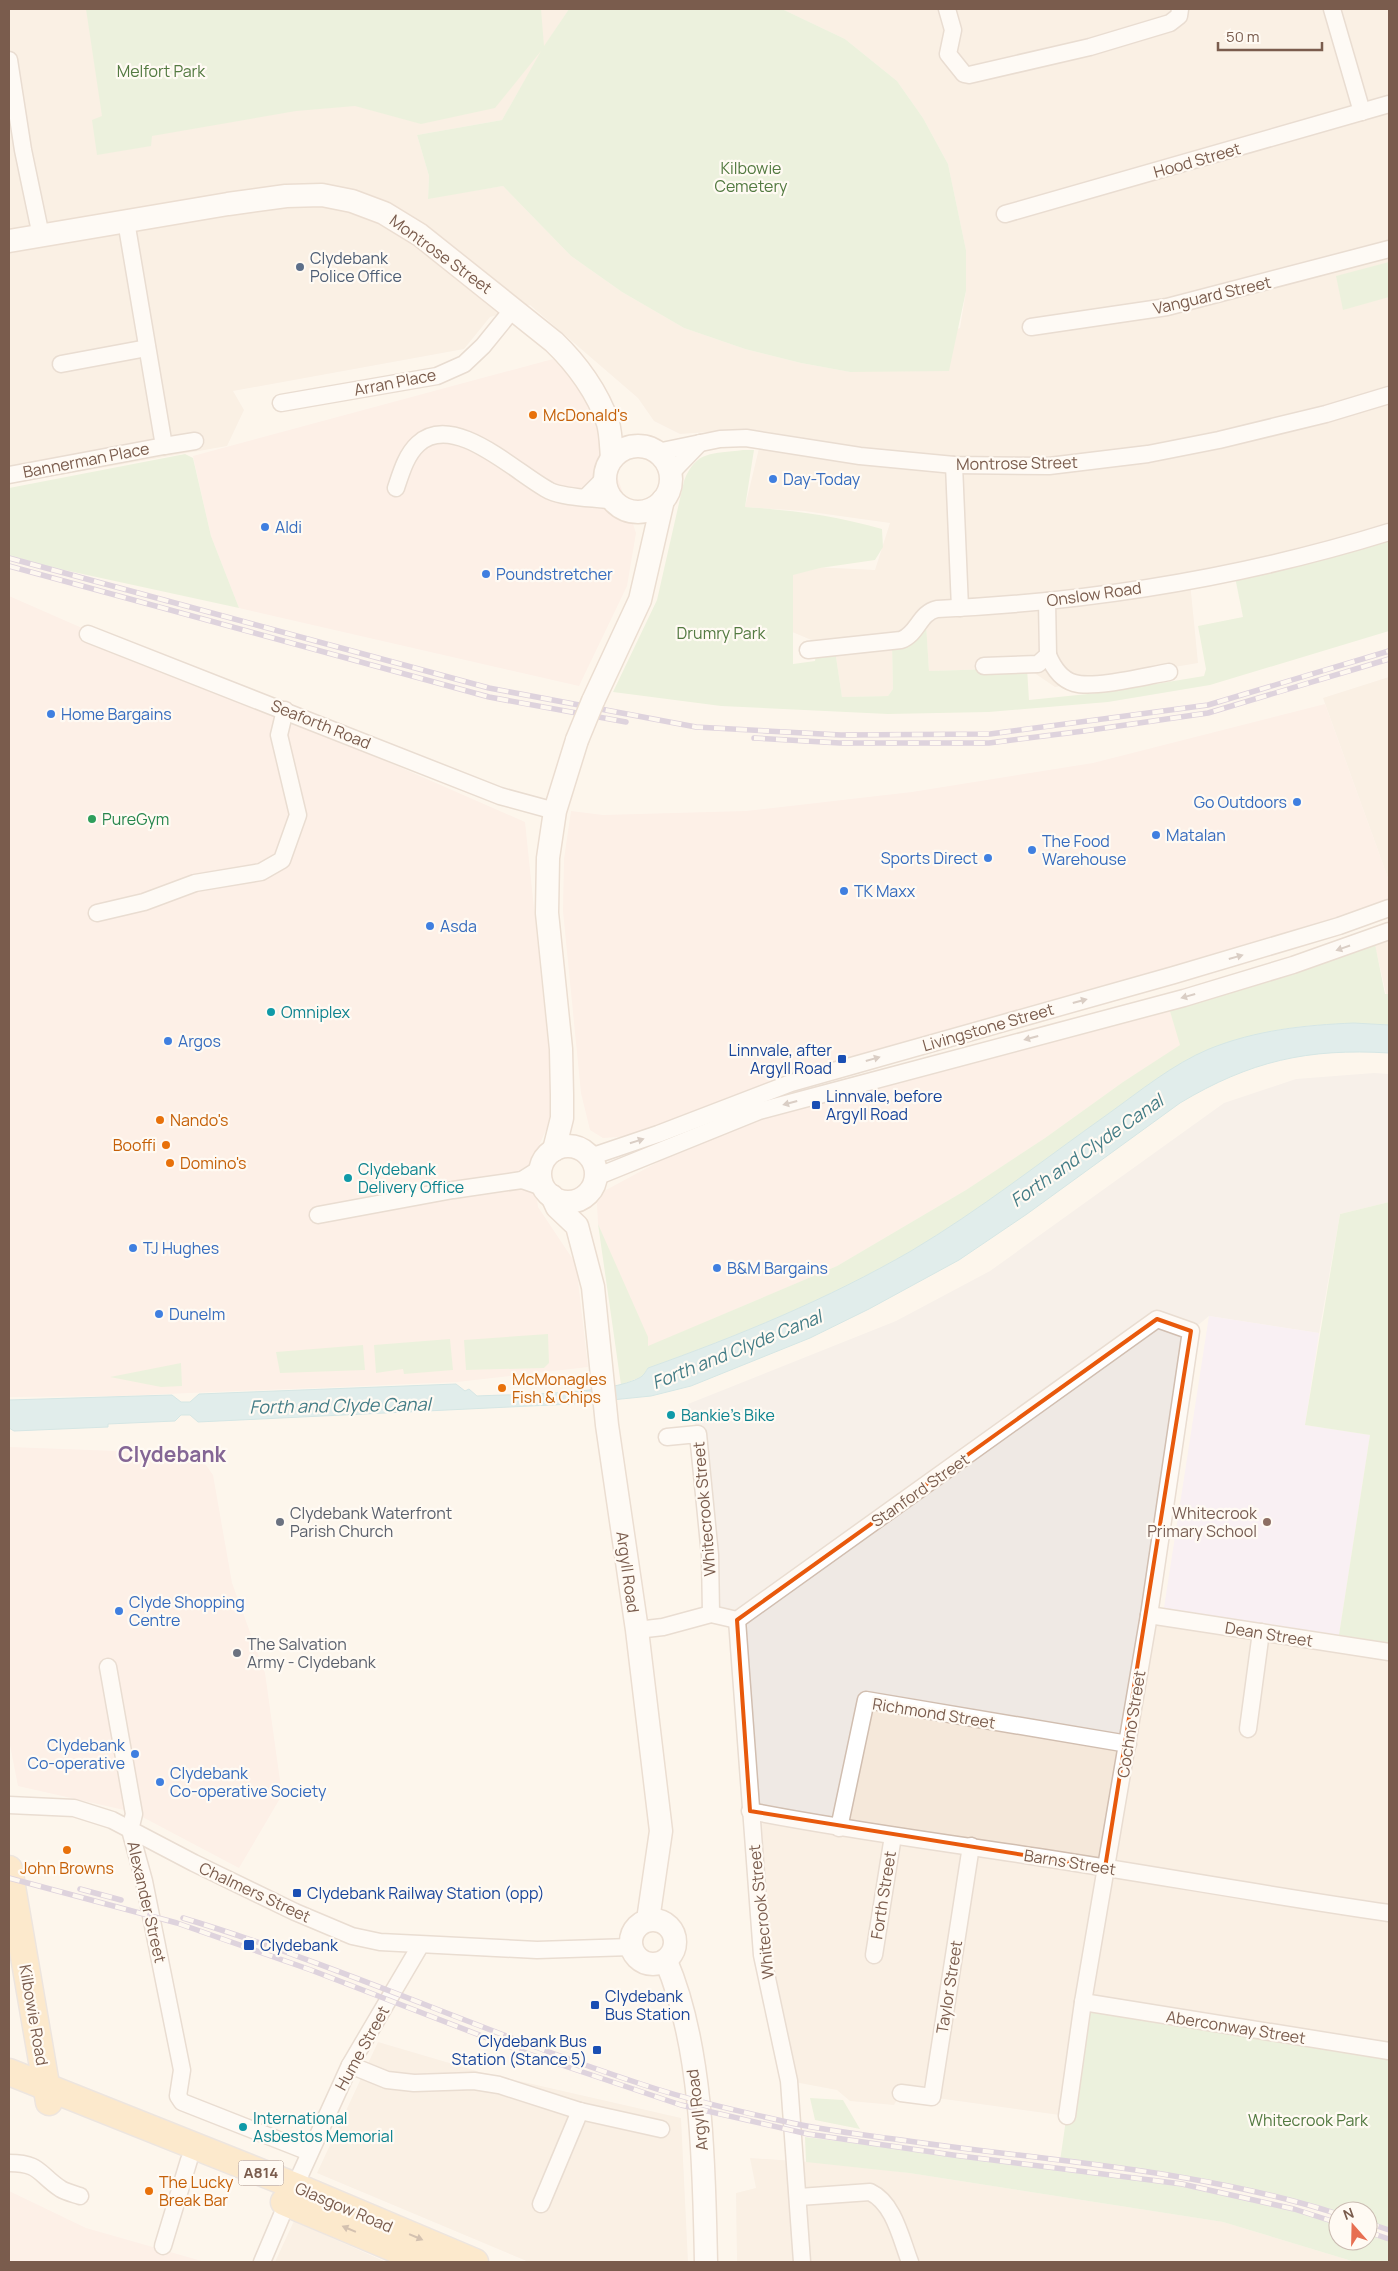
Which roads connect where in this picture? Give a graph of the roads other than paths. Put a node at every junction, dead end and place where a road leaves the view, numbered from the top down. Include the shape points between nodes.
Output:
1 (947, 9) edge
2 (1180, 9) edge
3 (1332, 9) edge
4 (9, 68) edge
5 (1389, 104) edge
6 (1362, 112) junction
7 (1005, 214) dead end
8 (126, 221) junction
9 (41, 236) junction
10 (9, 242) edge
11 (1389, 249) edge
12 (513, 309) junction
13 (1031, 327) dead end
14 (148, 348) junction
15 (61, 364) dead end
16 (1389, 395) edge
17 (281, 403) dead end
18 (608, 424) junction
19 (195, 441) dead end
20 (700, 443) junction
21 (164, 446) junction
22 (648, 449) junction
23 (954, 464) junction
24 (609, 468) junction
25 (671, 473) junction
26 (9, 475) edge
27 (396, 488) dead end
28 (587, 496) junction
29 (664, 500) junction
30 (624, 506) junction
31 (1389, 532) edge
32 (653, 538) junction
33 (1047, 600) junction
34 (960, 608) junction
35 (88, 634) dead end
36 (808, 650) dead end
37 (1048, 655) junction
38 (984, 666) dead end
39 (1169, 672) dead end
40 (285, 710) junction
41 (555, 811) junction
42 (1389, 908) edge
43 (97, 913) dead end
44 (1389, 931) edge
45 (562, 1118) junction
46 (589, 1161) junction
47 (548, 1175) junction
48 (581, 1198) junction
49 (318, 1215) dead end
50 (577, 1226) junction
51 (1191, 1331) joint
52 (667, 1437) dead end
53 (711, 1614) junction
54 (1149, 1615) junction
55 (737, 1620) junction
56 (637, 1630) junction
57 (1261, 1632) junction
58 (1389, 1652) edge
59 (108, 1667) dead end
60 (1248, 1729) dead end
61 (1128, 1744) junction
62 (9, 1804) edge
63 (750, 1811) junction
64 (839, 1828) junction
65 (130, 1830) junction
66 (893, 1836) junction
67 (971, 1846) junction
68 (9, 1868) edge
69 (1106, 1868) junction
70 (1389, 1913) edge
71 (648, 1920) junction
72 (420, 1946) junction
73 (631, 1946) junction
74 (874, 1955) dead end
75 (666, 1961) junction
76 (1084, 2002) junction
77 (1389, 2051) edge
78 (350, 2064) junction
79 (9, 2072) edge
80 (9, 2087) edge
81 (901, 2093) dead end
82 (48, 2095) junction
83 (580, 2111) junction
84 (1067, 2116) dead end
85 (661, 2129) dead end
86 (309, 2152) junction
87 (189, 2160) junction
88 (9, 2163) edge
89 (291, 2195) junction
90 (80, 2196) dead end
91 (799, 2197) junction
92 (541, 2204) dead end
93 (163, 2246) dead end
94 (262, 2262) edge
95 (426, 2262) edge
96 (475, 2262) edge
97 (706, 2262) edge
98 (802, 2262) edge
99 (910, 2262) edge

1 - 2 street via 952,30 948,54 964,74 969,75 1082,49 1170,23 1179,16
3 - 6 street
4 - 9 street
5 - 6 street, Hood Street
6 - 7 street, Hood Street
8 - 9 street, Montrose Street
8 - 12 street, Montrose Street via 286,196 322,195 352,201 384,213 420,235
8 - 14 street, Bannerman Place
9 - 10 street, Montrose Street
11 - 13 street, Vanguard Street via 1167,307
12 - 17 street, Arran Place via 464,364 437,376
12 - 18 street, Montrose Street via 573,360
14 - 15 street
14 - 21 street, Bannerman Place
16 - 23 street, Montrose Street via 1228,438 1148,454 1049,466
18 - 22 street, Montrose Street
18 - 24 street, Montrose Street
19 - 21 street, Bannerman Place
20 - 22 street, Montrose Street
20 - 23 street, Montrose Street via 746,438 828,452
20 - 25 street
21 - 26 street, Bannerman Place
22 - 24 street via 620,452
22 - 25 street via 666,461
23 - 34 street
24 - 28 street
24 - 30 street via 610,495
25 - 29 street
27 - 28 street via 405,463 418,444 429,437 446,435 461,436 486,448 552,492
28 - 30 street
29 - 30 street via 644,511
29 - 32 street
30 - 32 street
31 - 33 street, Onslow Road via 1258,565 1172,582
32 - 41 street, bridge via 640,600 577,740
33 - 34 street, Onslow Road
33 - 37 street
34 - 36 street, Onslow Road via 930,610 909,637 900,640
35 - 40 street, Seaforth Road
37 - 38 street via 1038,664
37 - 39 street via 1054,668 1073,682 1101,682
40 - 41 street, Seaforth Road via 500,796
40 - 43 street via 279,735 298,815 282,860 260,872 195,883 144,902
41 - 45 street via 548,858 547,913 561,1049
46 -> 42 street, Livingstone Street via 791,1083 1174,975
44 -> 46 street, Livingstone Street via 1293,966 1184,998 759,1111
45 - 46 street
45 - 47 street
46 - 47 street via 568,1146
46 - 48 street via 594,1186
47 - 48 street via 561,1201
47 - 49 street
47 - 50 street via 557,1207
48 - 50 street, Argyll Road
50 - 56 street, Argyll Road via 593,1288 607,1425
51 - 54 street, Cochno Street
51 - 55 street, Stanford Street via 1157,1319
52 - 53 street, Whitecrook Street via 698,1434 710,1555
53 - 55 street
53 - 56 street via 663,1627
54 - 57 street, Dean Street
54 - 61 street, Cochno Street
55 - 63 street, Whitecrook Street
56 - 71 street, Argyll Road via 661,1832
57 - 58 street, Dean Street
57 - 60 street
59 - 65 street, Alexander Street via 134,1814
61 - 64 street, Richmond Street via 866,1700
61 - 69 street, Cochno Street
62 - 65 street, Chalmers Street via 74,1808 112,1820
63 - 64 street, Barns Street
63 - 91 street, Whitecrook Street via 762,1955 790,2081
64 - 66 street, Barns Street
65 - 72 street, Chalmers Street via 241,1887 352,1936
65 - 86 street, Alexander Street via 144,1881 182,2070 178,2096 182,2102 212,2115
66 - 67 street, Barns Street
66 - 74 street, Forth Street
67 - 69 street, Barns Street
67 - 81 street, Taylor Street via 932,2097
68 - 82 main road, Kilbowie Road
69 - 70 street, Barns Street
69 - 76 street, Cochno Street
71 - 73 street via 634,1930
71 - 75 street via 665,1923 675,1937 675,1946
72 - 73 street, Chalmers Street via 537,1950
72 - 78 street, Hume Street
73 - 75 street via 640,1961 649,1965
75 - 97 street, Argyll Road via 676,1983 686,2023 694,2080 702,2145
76 - 77 street, Aberconway Street
76 - 84 street, Cochno Street
78 - 83 street via 387,2080 474,2081 499,2085
78 - 86 street, Hume Street
79 - 82 main road, A814
80 - 82 main road, A814
82 - 87 main road, Glasgow Road / A814
82 - 89 main road, Glasgow Road / A814
83 - 85 street
83 - 92 street
86 - 89 street, Hume Street
87 - 89 main road, Glasgow Road / A814
87 - 93 street
88 - 90 street via 25,2163 43,2172 61,2189
89 - 94 street, Hume Street
95 -> 89 main road, Glasgow Road / A814
89 -> 96 main road, Glasgow Road / A814
91 - 98 street, Whitecrook Street
91 - 99 street via 870,2192 877,2195 887,2205

